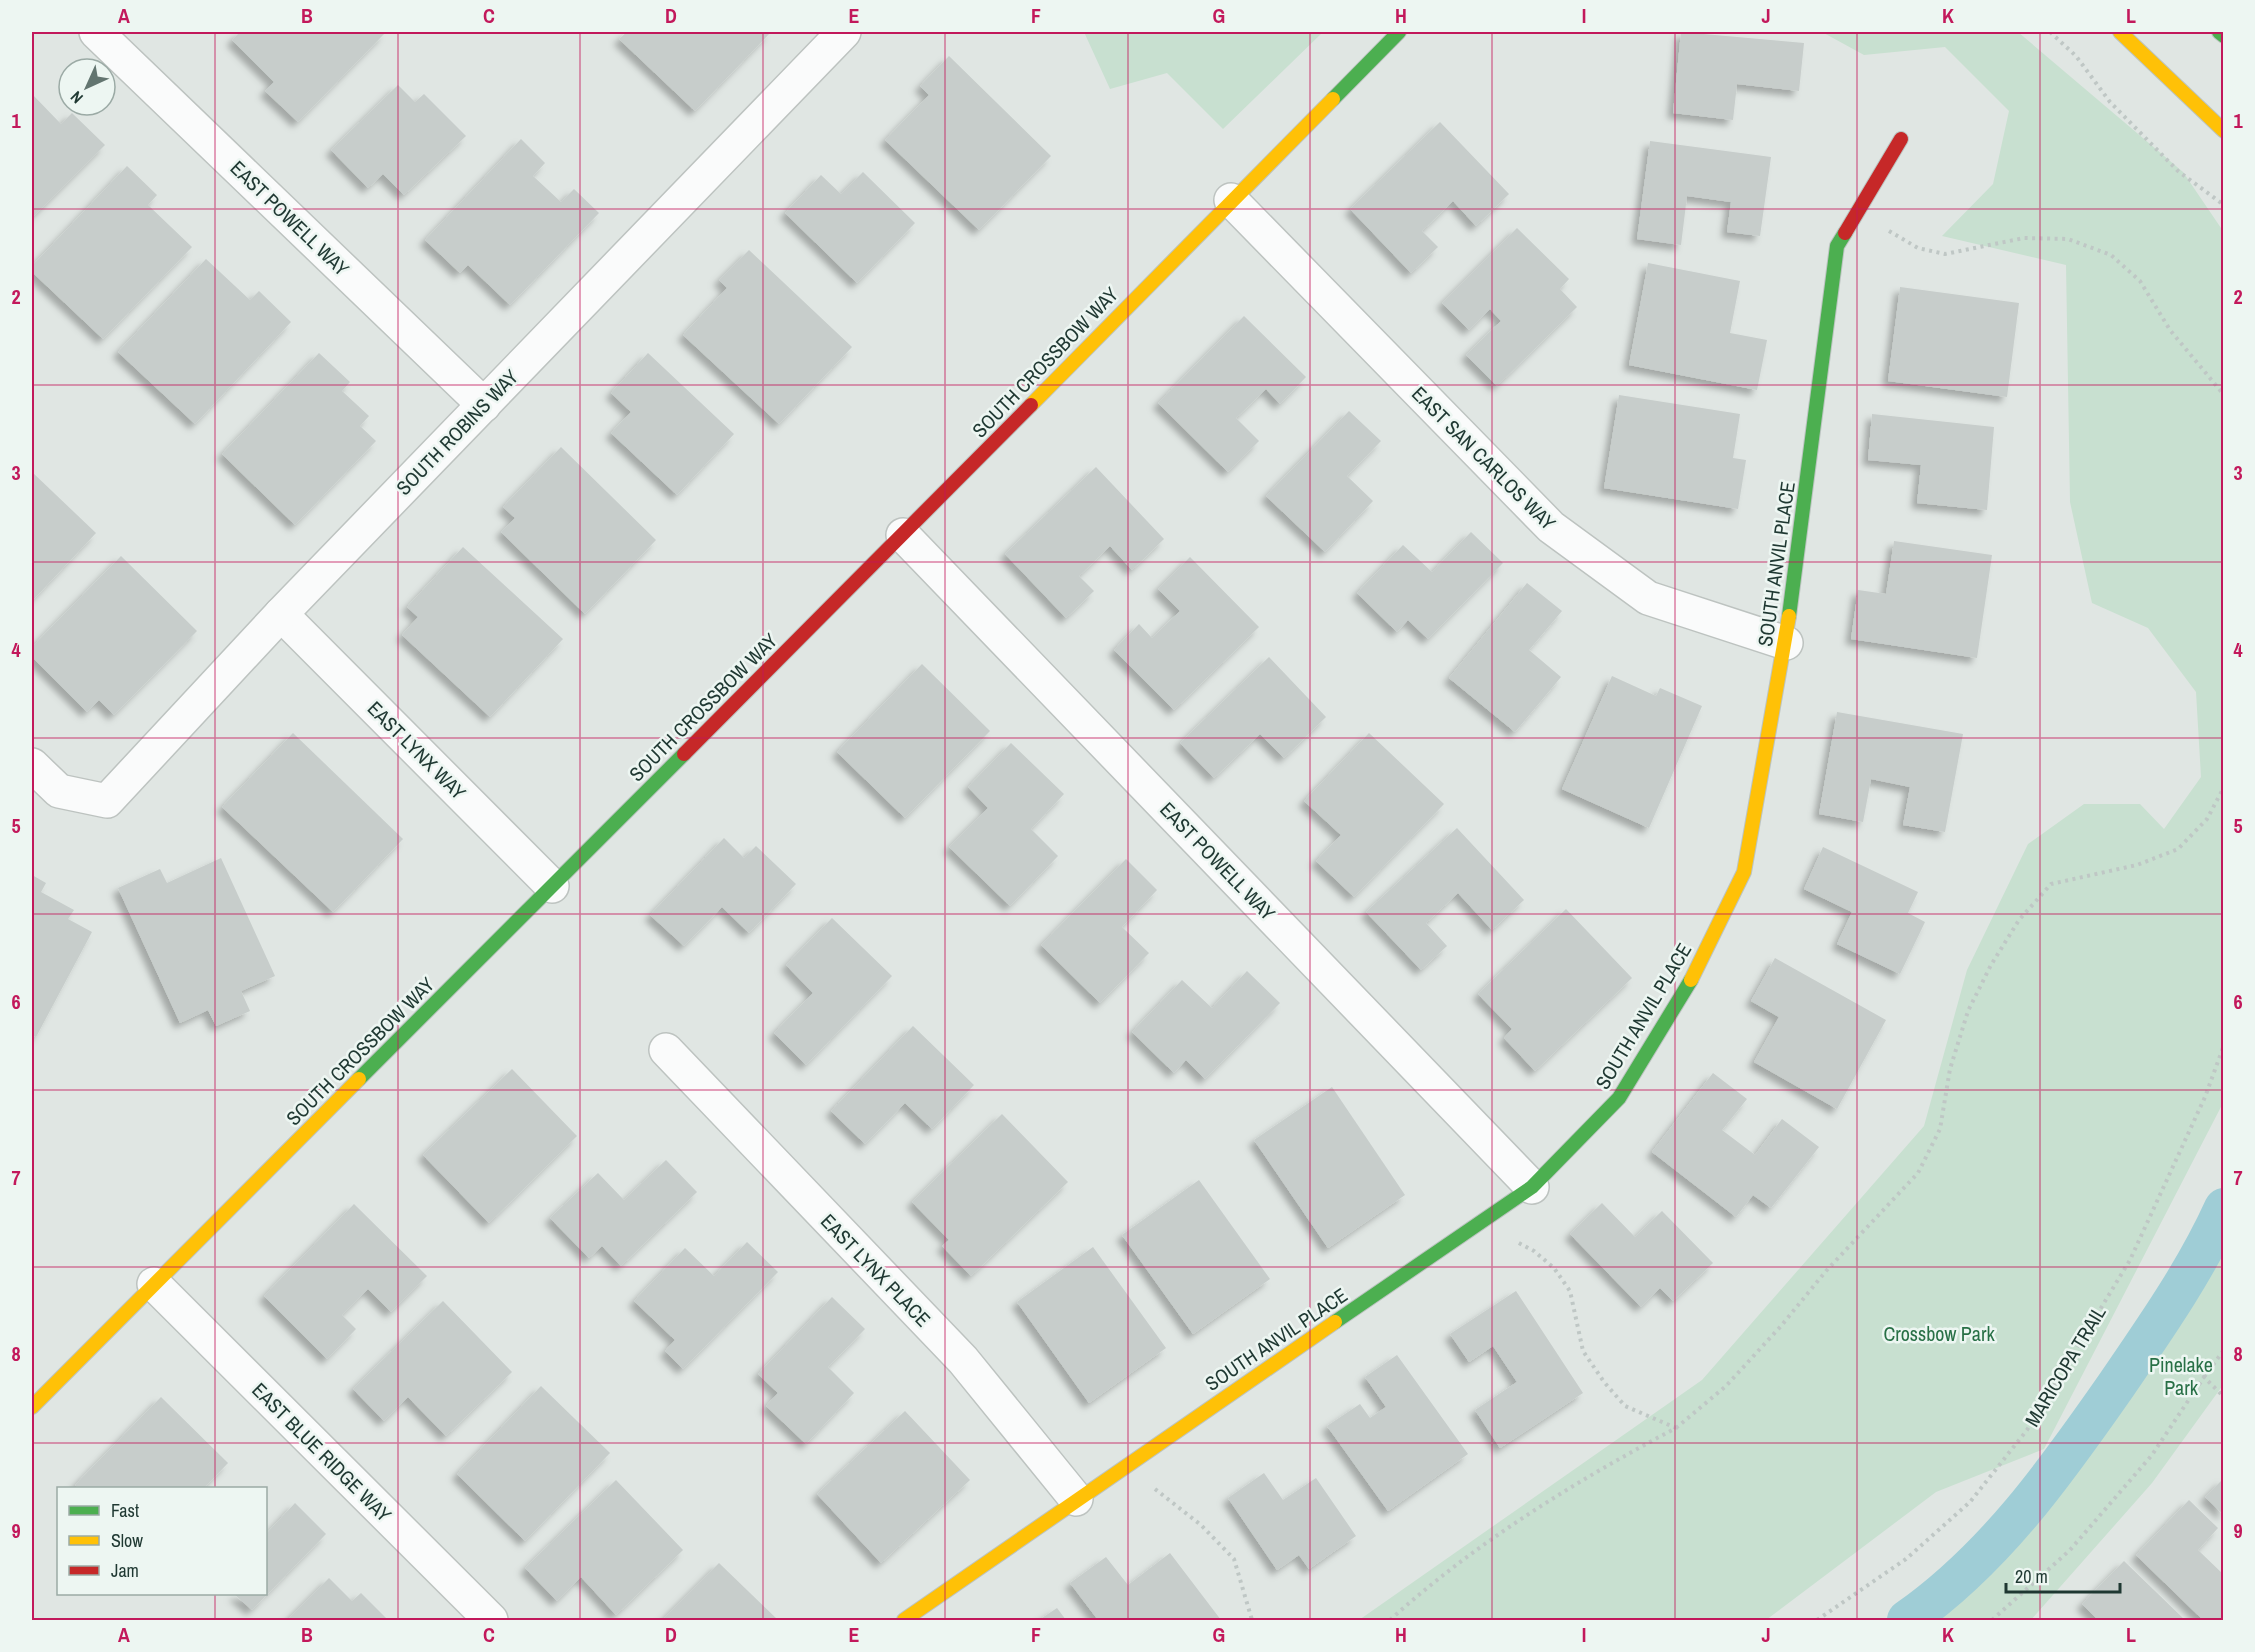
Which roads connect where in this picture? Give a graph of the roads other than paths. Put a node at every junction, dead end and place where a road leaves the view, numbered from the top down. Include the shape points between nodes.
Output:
1 (96, 32) edge
2 (844, 32) edge
3 (1399, 32) edge
4 (2120, 32) edge
5 (2219, 32) edge
6 (2223, 36) edge
7 (2223, 132) edge
8 (1902, 139) dead end
9 (1231, 200) junction
10 (484, 405) junction
11 (903, 535) junction
12 (281, 614) junction
13 (1786, 643) junction
14 (32, 765) edge
15 (552, 886) junction
16 (666, 1050) dead end
17 (1532, 1187) junction
18 (154, 1284) junction
19 (32, 1407) edge
20 (1076, 1499) junction
21 (491, 1620) edge
22 (904, 1620) edge

1 - 10 street, EAST POWELL WAY
2 - 10 street, SOUTH ROBINS WAY
3 - 9 street, SOUTH CROSSBOW WAY
4 - 7 street via 2211,111
5 - 6 street
8 - 13 street, SOUTH ANVIL PLACE via 1837,246
9 - 11 street, SOUTH CROSSBOW WAY
9 - 13 street, EAST SAN CARLOS WAY via 1551,527 1648,598
10 - 12 street, SOUTH ROBINS WAY
11 - 15 street, SOUTH CROSSBOW WAY
11 - 17 street, EAST POWELL WAY
12 - 14 street, SOUTH ROBINS WAY via 107,801 59,791
12 - 15 street, EAST LYNX WAY
13 - 17 street, SOUTH ANVIL PLACE via 1744,872 1690,982 1619,1098
15 - 18 street, SOUTH CROSSBOW WAY
16 - 20 street, EAST LYNX PLACE via 963,1360
17 - 20 street, SOUTH ANVIL PLACE
18 - 19 street, SOUTH CROSSBOW WAY
18 - 21 street, EAST BLUE RIDGE WAY
20 - 22 street, SOUTH ANVIL PLACE

